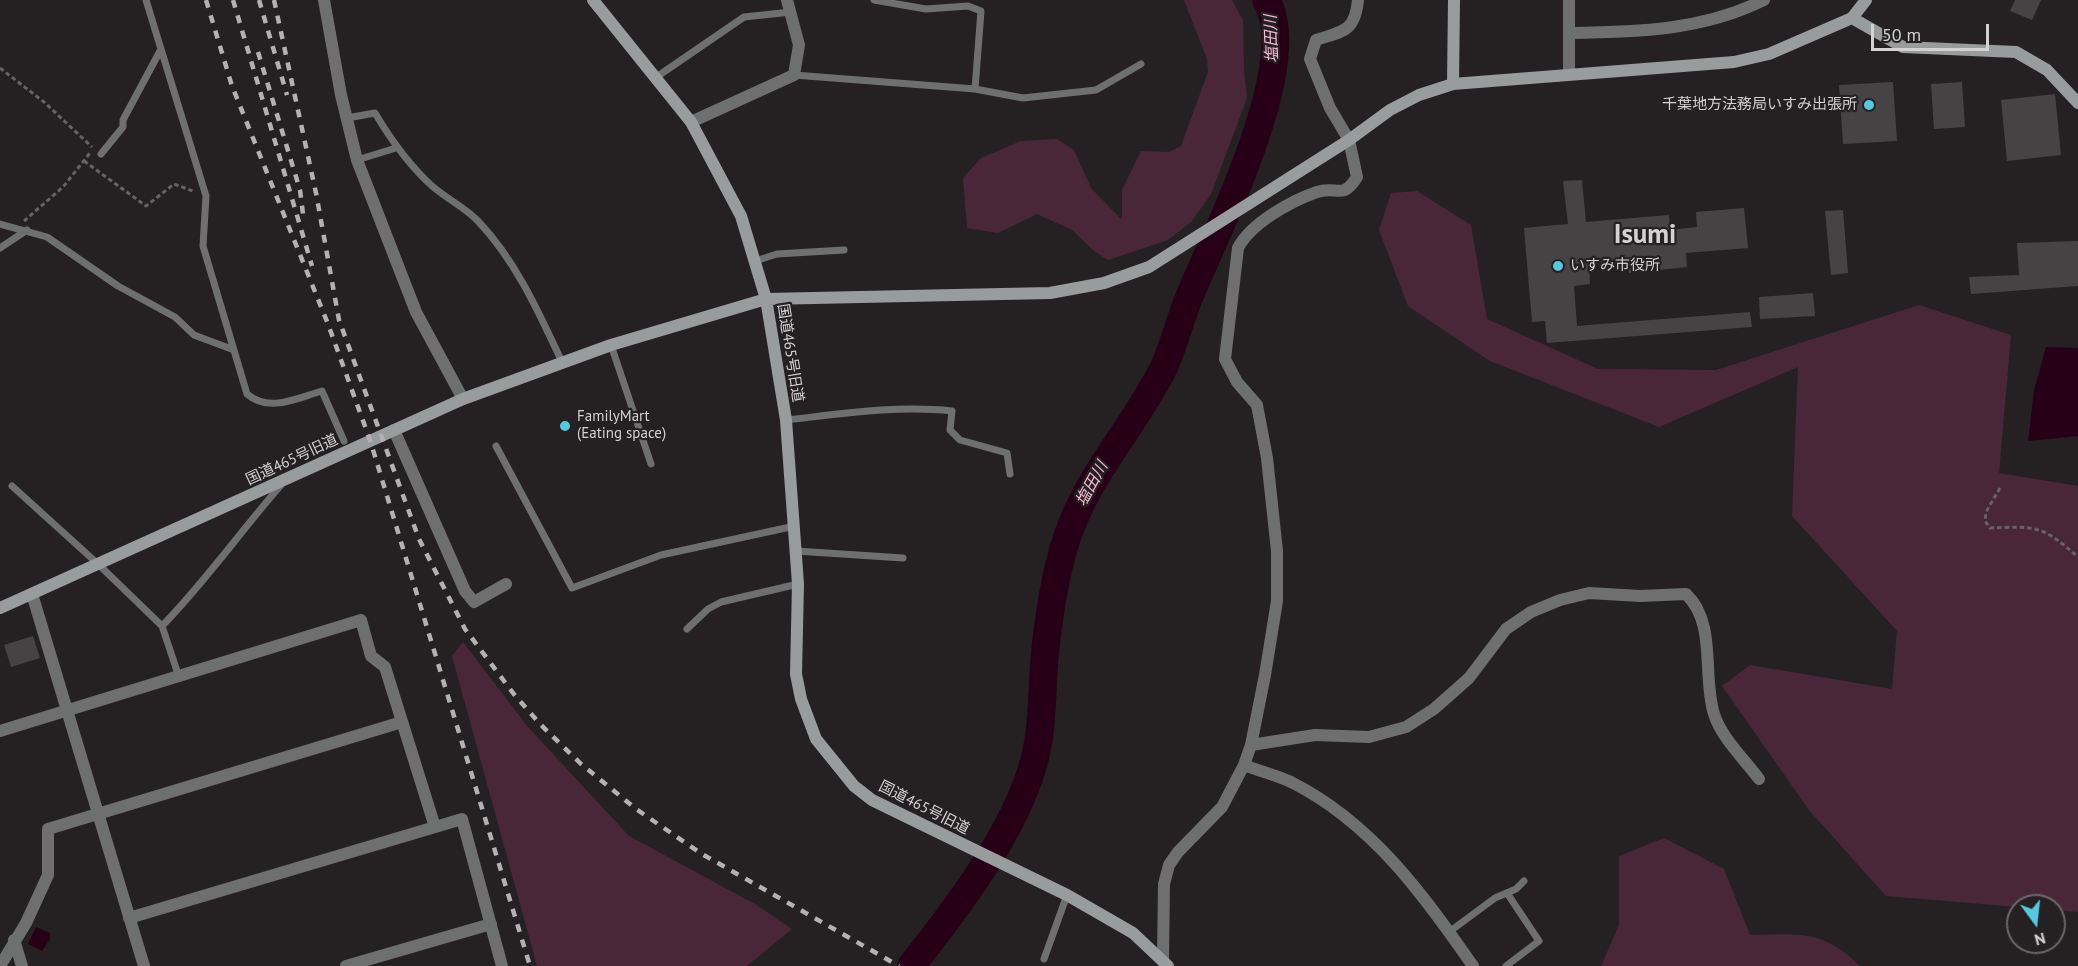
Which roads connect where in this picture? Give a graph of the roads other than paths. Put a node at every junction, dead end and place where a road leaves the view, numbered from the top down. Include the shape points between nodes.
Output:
1 (146, 0) edge
2 (324, 0) edge
3 (593, 0) edge
4 (874, 0) edge
5 (1358, 0) edge
6 (1454, 0) edge
7 (1569, 0) edge
8 (1764, 0) edge
9 (1866, 0) edge
10 (789, 6) edge
11 (1852, 18) junction
12 (1569, 33) junction
13 (160, 51) junction
14 (1141, 64) dead end
15 (1569, 74) junction
16 (794, 75) junction
17 (656, 78) junction
18 (1454, 84) junction
19 (975, 89) junction
20 (2078, 103) edge
21 (347, 118) junction
22 (691, 122) junction
23 (1349, 140) junction
24 (396, 148) junction
25 (101, 154) dead end
26 (357, 160) junction
27 (0, 224) edge
28 (23, 229) junction
29 (0, 248) edge
30 (844, 250) dead end
31 (755, 261) junction
32 (766, 298) junction
33 (611, 345) junction
34 (234, 350) junction
35 (562, 362) junction
36 (464, 399) junction
37 (786, 420) junction
38 (394, 430) junction
39 (344, 441) dead end
40 (496, 447) dead end
41 (651, 464) dead end
42 (1010, 474) dead end
43 (284, 481) junction
44 (12, 486) dead end
45 (795, 526) junction
46 (796, 551) junction
47 (903, 558) dead end
48 (98, 564) junction
49 (506, 584) dead end
50 (798, 584) junction
51 (32, 594) junction
52 (0, 608) edge
53 (162, 626) junction
54 (687, 629) dead end
55 (178, 674) junction
56 (66, 709) junction
57 (402, 722) junction
58 (0, 731) edge
59 (1251, 745) junction
60 (1244, 765) junction
61 (1759, 779) dead end
62 (99, 815) junction
63 (435, 827) junction
64 (1524, 881) dead end
65 (1507, 893) junction
66 (1067, 895) junction
67 (129, 918) junction
68 (491, 924) junction
69 (1449, 932) junction
70 (14, 940) junction
71 (1044, 959) dead end
72 (1165, 962) edge
73 (0, 966) edge
74 (22, 966) edge
75 (144, 966) edge
76 (346, 966) edge
77 (502, 966) edge
78 (1473, 966) edge
79 (1506, 966) edge

1 - 13 lane
2 - 21 street
3 - 17 street
4 - 19 lane via 926,9 968,6 981,11
5 - 23 street via 1357,17 1347,30 1316,40 1310,59 1330,108
6 - 18 street
7 - 12 street
8 - 12 street via 1689,26 1641,32
9 - 11 street
10 - 16 street via 799,45
10 - 17 lane via 744,17
11 - 15 street via 1769,54 1734,62
11 - 20 street via 1903,47 2016,52 2047,70
12 - 15 street
13 - 25 lane via 123,120 123,127
13 - 34 lane via 206,196 203,246
14 - 19 lane via 1096,90 1023,98
15 - 18 street
16 - 19 lane
16 - 22 street
17 - 22 street
18 - 23 street via 1390,110
21 - 24 lane via 375,113
21 - 26 street
22 - 31 street via 741,216
23 - 32 street via 1149,267 1104,283 1050,293
23 - 59 street via 1357,177 1350,188 1340,193 1321,191 1306,196 1244,237 1238,248 1225,359 1237,382 1257,405 1277,551 1277,601
24 - 26 lane
24 - 35 lane via 432,186 477,220 511,263
26 - 36 street via 416,312
27 - 28 lane
28 - 29 lane
28 - 34 lane via 47,237 118,286 175,317 194,335
30 - 31 lane via 777,254
31 - 32 street
32 - 33 street, 国道465号旧道
32 - 37 street, 国道465号旧道
33 - 35 street, 国道465号旧道
33 - 41 lane
34 - 39 lane via 247,394 257,403 274,404 322,391
35 - 36 street, 国道465号旧道
36 - 38 street, 国道465号旧道
37 - 42 lane via 874,410 952,411 950,430 960,440 1007,453
37 - 45 street, 国道465号旧道
38 - 43 street, 国道465号旧道
38 - 49 street via 465,591 474,602
40 - 45 lane via 572,588 661,555
43 - 48 street, 国道465号旧道
43 - 53 lane via 232,541 201,585
44 - 48 lane
45 - 46 street, 国道465号旧道
46 - 47 lane
46 - 50 street, 国道465号旧道
48 - 51 street, 国道465号旧道
48 - 53 lane
50 - 54 lane via 721,602
50 - 66 street, 国道465号旧道 via 796,674 807,720 816,739 854,786 872,800
51 - 52 street, 国道465号旧道
51 - 56 street
53 - 55 lane
55 - 56 street
55 - 57 street via 361,620 370,656 385,667
56 - 58 street
56 - 62 street
57 - 62 street
57 - 63 street
59 - 60 street
59 - 61 street via 1315,735 1369,737 1406,727 1469,678 1506,629 1531,612 1560,600 1589,593 1686,594 1696,603 1704,626 1714,715
60 - 69 street via 1290,781 1355,823 1387,853
60 - 72 street via 1222,807 1169,865 1164,884
62 - 67 street
62 - 70 street via 48,829 48,874
63 - 67 street
63 - 68 street via 462,819
64 - 65 lane
65 - 69 lane
65 - 79 lane via 1539,941
66 - 71 lane
66 - 72 street, 国道465号旧道 via 1133,933
67 - 75 street
68 - 76 street
68 - 77 street
69 - 78 street
70 - 73 street
70 - 74 street

